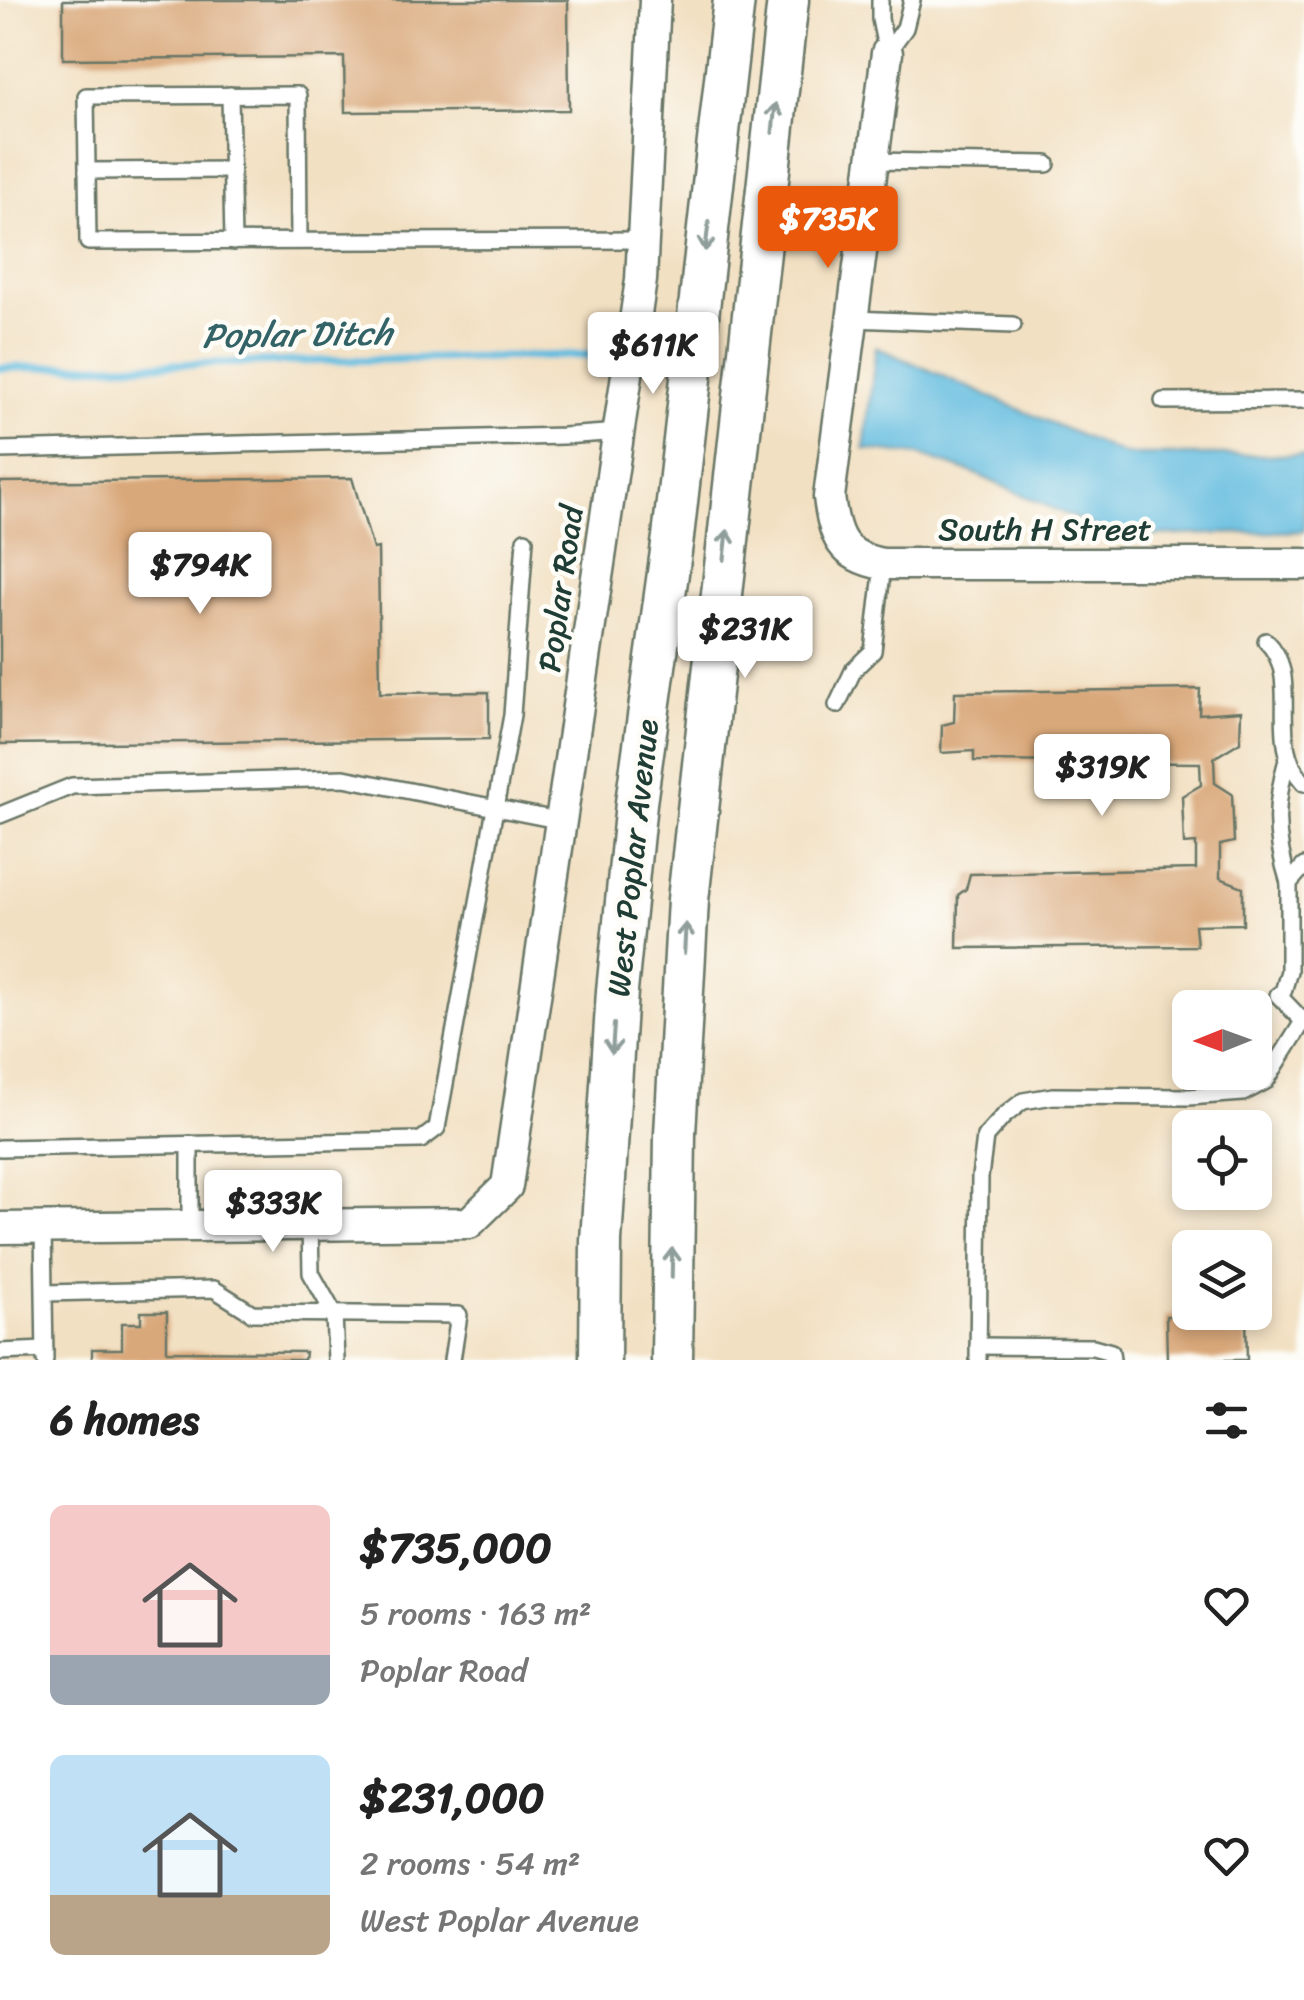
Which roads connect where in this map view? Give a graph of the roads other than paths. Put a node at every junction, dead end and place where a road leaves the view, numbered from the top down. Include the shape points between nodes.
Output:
1 (655, 0) edge
2 (734, 0) edge
3 (788, 0) edge
4 (880, 0) edge
5 (912, 0) edge
6 (887, 53) junction
7 (230, 95) junction
8 (873, 162) junction
9 (1047, 164) dead end
10 (232, 170) junction
11 (87, 171) junction
12 (643, 240) junction
13 (233, 242) junction
14 (299, 242) junction
15 (852, 319) junction
16 (1013, 325) dead end
17 (1304, 400) edge
18 (1163, 401) dead end
19 (620, 432) junction
20 (0, 450) edge
21 (524, 540) dead end
22 (883, 564) junction
23 (1304, 564) edge
24 (1266, 641) dead end
25 (837, 705) dead end
26 (1288, 756) junction
27 (1304, 782) edge
28 (494, 808) junction
29 (0, 815) edge
30 (562, 822) junction
31 (1304, 866) edge
32 (1289, 882) junction
33 (1303, 1020) edge
34 (190, 1144) junction
35 (0, 1148) edge
36 (310, 1225) junction
37 (190, 1226) junction
38 (0, 1228) edge
39 (43, 1228) junction
40 (45, 1293) junction
41 (334, 1314) junction
42 (0, 1352) edge
43 (978, 1353) edge
44 (45, 1355) edge
45 (336, 1360) edge
46 (452, 1360) edge
47 (600, 1360) edge
48 (672, 1360) edge
49 (1112, 1360) edge

1 - 12 street, Poplar Road
2 -> 47 main road, West Poplar Avenue via 619,972
48 -> 3 main road, West Poplar Avenue via 688,900
4 - 6 lane
5 - 6 lane via 905,28
6 - 8 street
7 - 10 lane
7 - 11 lane via 86,96
7 - 14 lane via 298,94
8 - 9 lane
8 - 15 street
10 - 11 lane
10 - 13 lane
11 - 13 lane via 88,242
12 - 14 lane
12 - 19 street, Poplar Road
13 - 14 lane
15 - 16 lane
15 - 22 street, South H Street via 828,497 832,528 846,550
17 - 18 lane
19 - 20 lane
19 - 30 street, Poplar Road
21 - 28 lane via 512,715
22 - 23 street, South H Street
22 - 25 lane via 873,651 854,669
24 - 26 lane via 1283,653 1288,668
26 - 27 lane
26 - 32 lane via 1277,794 1278,846
28 - 29 lane via 344,778 72,786
28 - 30 lane
28 - 34 lane via 437,1128 421,1140
30 - 36 street, Poplar Road via 507,1186 469,1222
31 - 32 lane
32 - 33 lane via 1289,970 1278,995
33 - 43 lane via 1266,1081 1243,1093 1053,1096 1023,1101 1004,1116 985,1137 980,1177
34 - 35 lane
34 - 37 lane
36 - 37 street
36 - 41 lane via 311,1272
37 - 39 street
38 - 39 street
39 - 40 lane
40 - 41 lane via 214,1289 252,1313
40 - 44 lane
41 - 45 lane
41 - 46 lane via 459,1315
42 - 44 lane
43 - 49 lane via 1093,1347 1112,1352

